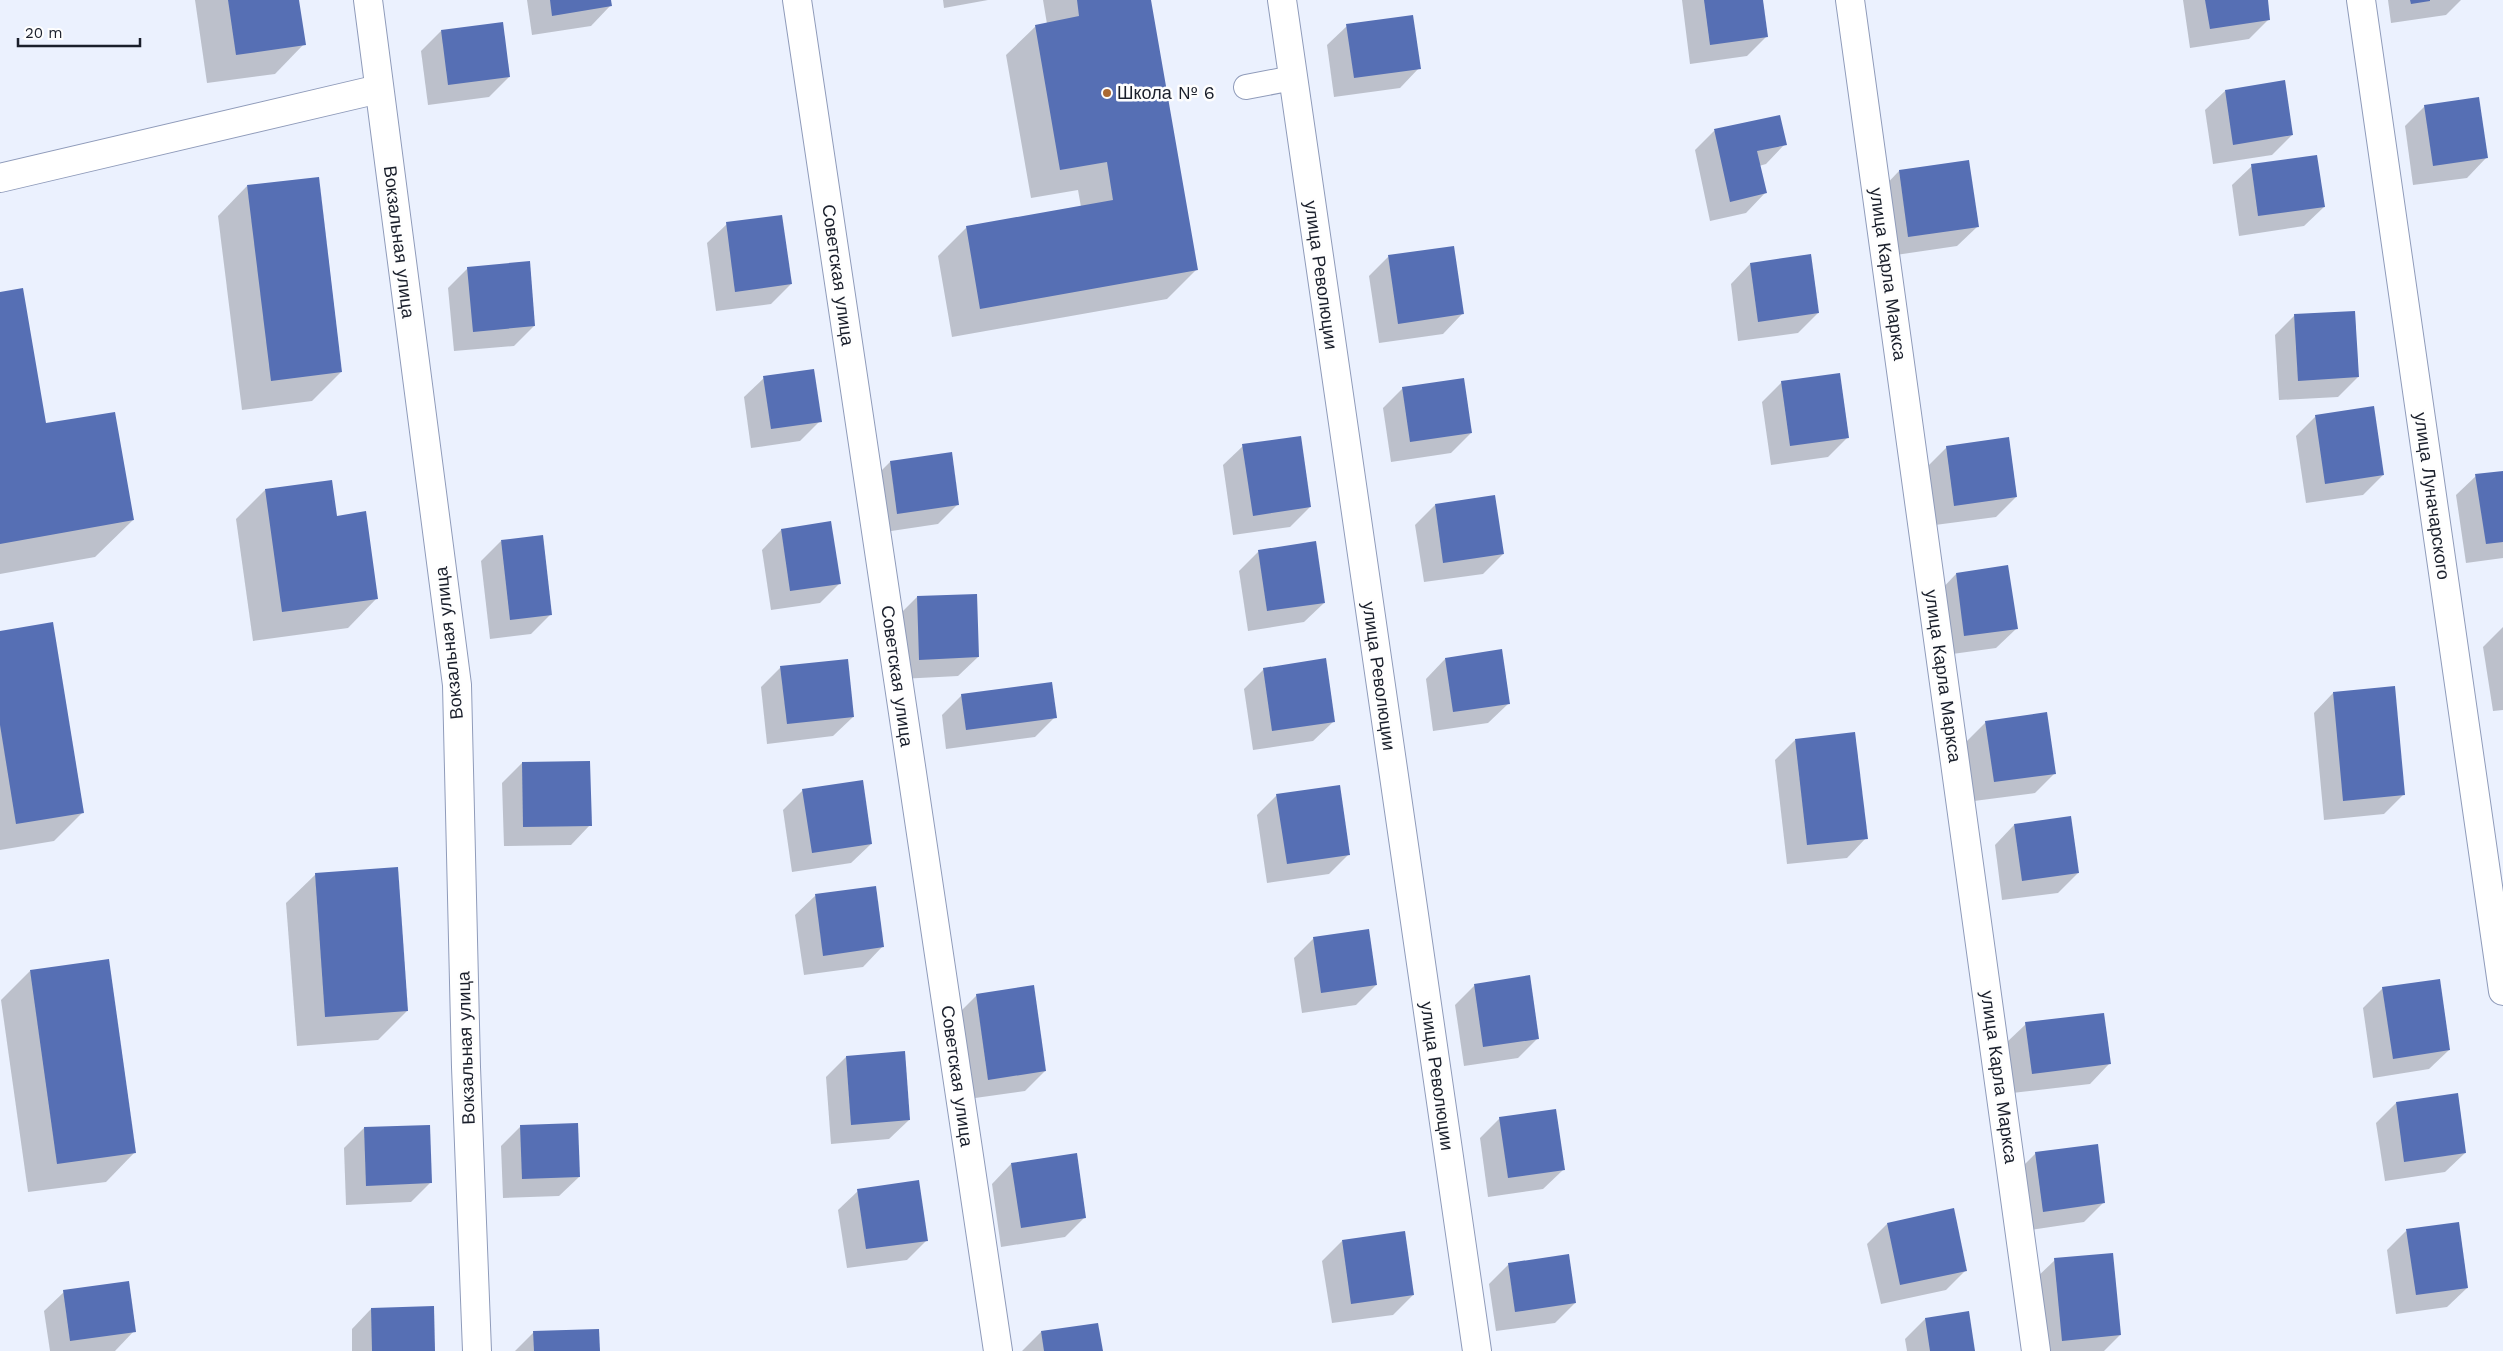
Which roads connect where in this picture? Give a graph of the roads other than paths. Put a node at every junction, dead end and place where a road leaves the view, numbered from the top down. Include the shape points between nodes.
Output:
1 (368, 0) edge
2 (797, 0) edge
3 (1282, 0) edge
4 (1850, 0) edge
5 (2361, 0) edge
6 (1293, 78) junction
7 (1246, 87) dead end
8 (379, 89) junction
9 (0, 178) edge
10 (2503, 991) edge
11 (477, 1351) edge
12 (998, 1351) edge
13 (1477, 1351) edge
14 (2036, 1351) edge

1 - 8 street, Вокзальная улица
2 - 12 street, Советская улица
3 - 6 street, улица Революции
4 - 14 street, улица Карла Маркса
5 - 10 street, улица Луначарского
6 - 7 lane
6 - 13 street, улица Революции
8 - 9 street
8 - 11 street, Вокзальная улица via 456,685

